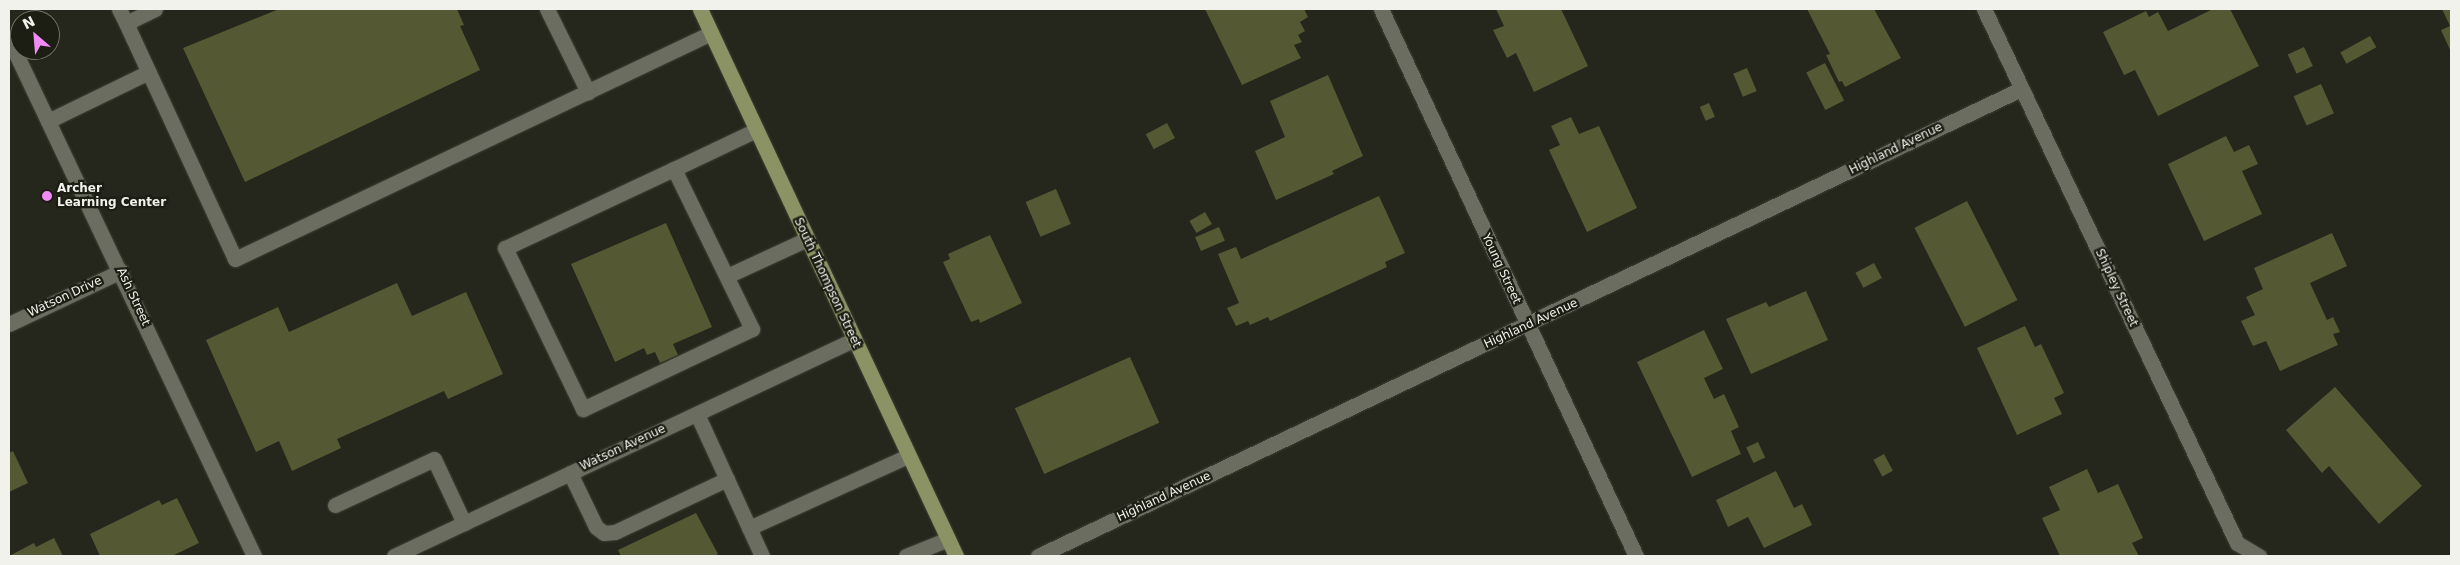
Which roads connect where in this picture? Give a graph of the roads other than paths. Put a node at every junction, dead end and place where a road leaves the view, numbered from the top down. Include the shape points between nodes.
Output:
1 (119, 9) edge
2 (155, 9) edge
3 (547, 9) edge
4 (700, 9) edge
5 (1381, 9) edge
6 (1984, 9) edge
7 (126, 23) junction
8 (711, 33) junction
9 (9, 39) edge
10 (149, 72) junction
11 (2021, 89) junction
12 (588, 92) junction
13 (48, 121) junction
14 (756, 130) junction
15 (674, 168) junction
16 (806, 240) junction
17 (121, 271) junction
18 (726, 276) junction
19 (9, 324) edge
20 (1527, 326) junction
21 (853, 340) junction
22 (697, 414) junction
23 (908, 456) junction
24 (570, 473) junction
25 (727, 479) junction
26 (335, 505) dead end
27 (464, 524) junction
28 (749, 528) junction
29 (948, 538) junction
30 (254, 556) edge
31 (394, 556) edge
32 (762, 556) edge
33 (906, 556) edge
34 (956, 556) edge
35 (1038, 556) edge
36 (1636, 556) edge
37 (2259, 556) edge

1 - 7 street
2 - 7 street
3 - 12 street
4 - 8 main road, South Thompson Street
5 - 20 street, Young Street
6 - 11 street, Shipley Street
7 - 10 street
8 - 12 street
8 - 14 main road, South Thompson Street
9 - 13 street, Ash Street
10 - 12 street via 235,259
10 - 13 street
11 - 20 street, Highland Avenue
11 - 37 street, Shipley Street via 2237,543
13 - 17 street, Ash Street
14 - 15 street
14 - 16 main road, South Thompson Street
15 - 18 street
15 - 18 street via 505,248 583,409 752,329
16 - 18 street
16 - 21 main road, South Thompson Street
17 - 19 street, Watson Drive
17 - 30 street, Ash Street
20 - 35 street, Highland Avenue
20 - 36 street, Young Street
21 - 22 street, Watson Avenue
21 - 23 main road, South Thompson Street
22 - 24 street, Watson Avenue
22 - 25 street
23 - 28 street
23 - 29 main road, South Thompson Street
24 - 25 street via 596,527 604,533 615,532
24 - 27 street, Watson Avenue
25 - 28 street
26 - 27 street via 434,459
27 - 31 street, Watson Avenue
28 - 32 street
29 - 33 street
29 - 34 main road, South Thompson Street

